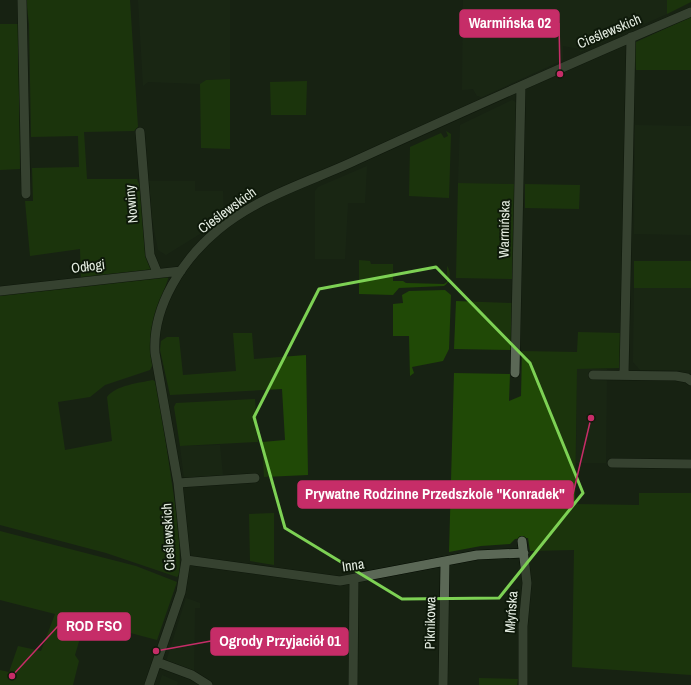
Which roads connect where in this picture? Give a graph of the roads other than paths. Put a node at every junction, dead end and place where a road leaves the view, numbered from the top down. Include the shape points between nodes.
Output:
1 (22, 0) edge
2 (691, 12) edge
3 (631, 37) junction
4 (521, 86) junction
5 (140, 132) dead end
6 (26, 194) dead end
7 (181, 271) junction
8 (157, 272) junction
9 (0, 291) edge
10 (515, 374) dead end
11 (593, 375) dead end
12 (624, 375) junction
13 (691, 381) edge
14 (612, 463) dead end
15 (691, 464) edge
16 (255, 478) dead end
17 (178, 483) junction
18 (522, 540) dead end
19 (524, 552) junction
20 (186, 560) junction
21 (445, 562) junction
22 (354, 580) junction
23 (157, 662) junction
24 (149, 685) edge
25 (208, 685) edge
26 (353, 685) edge
27 (443, 685) edge
28 (524, 685) edge

1 - 6 street
2 - 3 street, Cieślewskich
3 - 4 street, Cieślewskich
3 - 12 street
4 - 7 street, Cieślewskich via 354,162 267,198 218,229 198,248
4 - 10 street, Warmińska
5 - 8 street, Nowiny via 150,255
7 - 8 street, Odłogi
7 - 17 street, Cieślewskich via 168,295 154,336
8 - 9 street, Odłogi
11 - 12 street
12 - 13 street via 676,376
14 - 15 street
16 - 17 street
17 - 20 street, Cieślewskich
18 - 19 street, Młyńska
19 - 21 street, Inna via 478,555
19 - 28 street, Młyńska via 527,583
20 - 22 street, Inna via 331,581
20 - 23 street, Cieślewskich via 181,592
21 - 22 street, Inna
21 - 27 street, Piknikowa
22 - 26 street
23 - 24 street, Cieślewskich
23 - 25 street via 192,675

